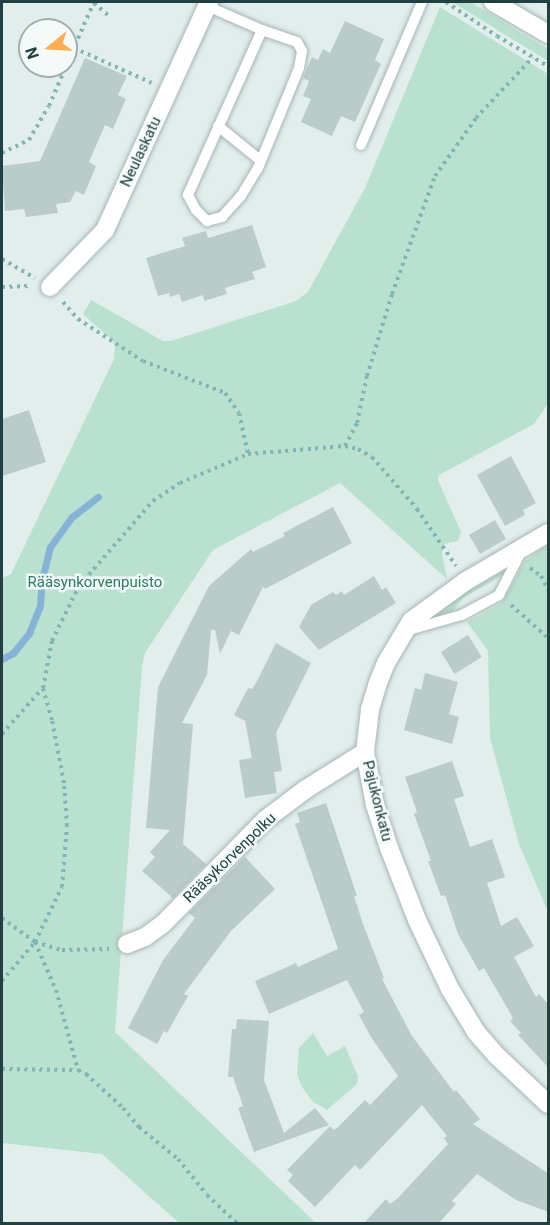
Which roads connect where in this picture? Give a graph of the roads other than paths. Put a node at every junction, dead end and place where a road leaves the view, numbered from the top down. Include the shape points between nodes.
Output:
1 (422, 2) edge
2 (493, 2) edge
3 (208, 4) edge
4 (262, 30) junction
5 (549, 34) edge
6 (218, 126) junction
7 (361, 145) dead end
8 (261, 161) junction
9 (50, 287) road end
10 (549, 533) edge
11 (520, 553) junction
12 (405, 631) junction
13 (365, 752) junction
14 (127, 944) road end
15 (549, 1104) edge

1 - 7 lane
2 - 5 street
3 - 4 lane
3 - 9 street, Neulaskatu via 105,230
4 - 6 lane
4 - 8 lane via 297,42 302,51 296,77
6 - 8 lane
6 - 8 lane via 188,195 201,217 211,222 229,212
10 - 11 street, Pajukonkatu
11 - 12 street, Pajukonkatu via 466,581 422,611
11 - 12 lane via 499,595 462,615
12 - 13 street, Pajukonkatu via 378,683
13 - 14 street, Rääsykorvenpolku via 265,820 163,924
13 - 15 street, Pajukonkatu via 375,805 389,848 450,989 476,1032

